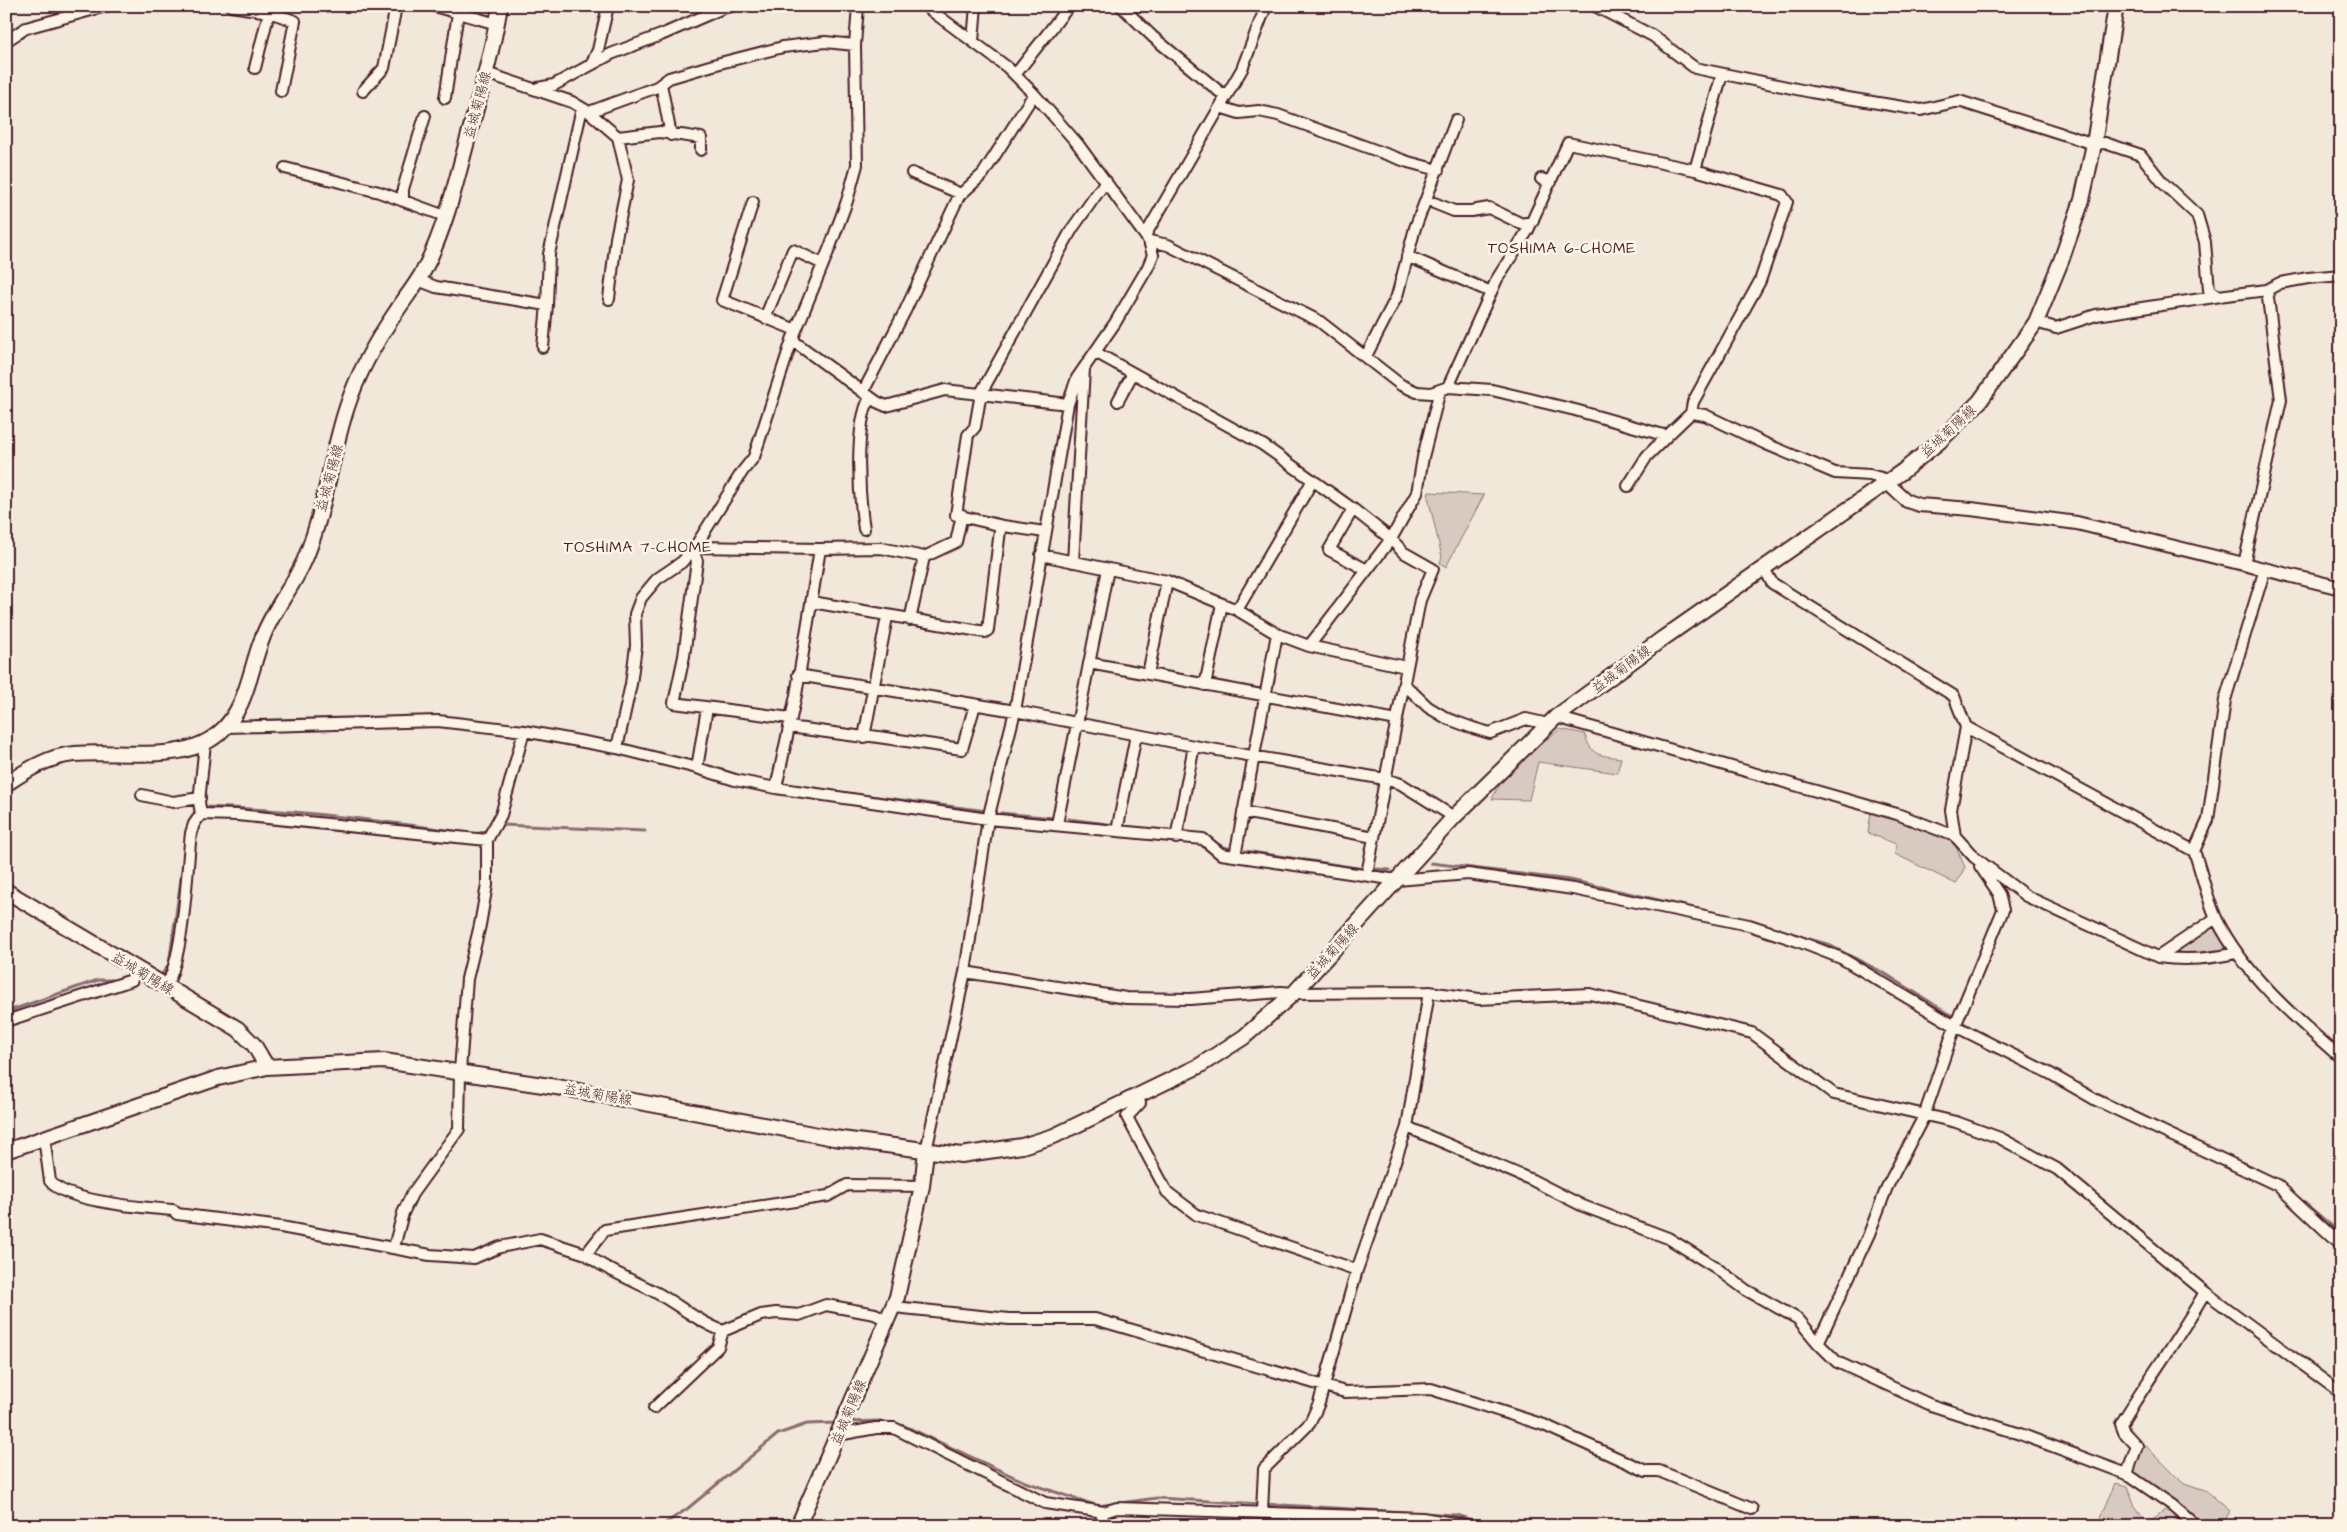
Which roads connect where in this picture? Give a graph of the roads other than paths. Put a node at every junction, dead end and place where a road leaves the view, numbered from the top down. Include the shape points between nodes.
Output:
1 (106, 6) edge
2 (231, 6) edge
3 (396, 6) edge
4 (434, 6) edge
5 (500, 6) edge
6 (608, 6) edge
7 (732, 6) edge
8 (858, 6) edge
9 (925, 6) edge
10 (976, 6) edge
11 (1069, 6) edge
12 (1121, 6) edge
13 (1266, 6) edge
14 (1596, 6) edge
15 (2116, 6) edge
16 (271, 9) edge
17 (458, 13) junction
18 (497, 24) junction
19 (6, 41) edge
20 (973, 41) junction
21 (855, 45) junction
22 (591, 65) junction
23 (255, 68) dead end
24 (486, 73) junction
25 (1722, 74) junction
26 (1015, 75) junction
27 (661, 84) junction
28 (535, 88) junction
29 (281, 91) dead end
30 (363, 92) dead end
31 (1034, 94) junction
32 (1226, 96) junction
33 (445, 98) dead end
34 (1220, 107) junction
35 (585, 110) junction
36 (425, 116) dead end
37 (1456, 120) dead end
38 (671, 135) junction
39 (618, 137) junction
40 (2094, 144) junction
41 (701, 150) dead end
42 (284, 168) dead end
43 (1438, 170) junction
44 (1695, 170) junction
45 (912, 173) dead end
46 (1106, 181) junction
47 (961, 194) junction
48 (403, 201) junction
49 (753, 202) dead end
50 (1434, 203) dead end
51 (446, 216) junction
52 (1533, 221) junction
53 (1148, 238) junction
54 (1407, 256) junction
55 (823, 264) junction
56 (2341, 275) edge
57 (418, 280) junction
58 (2266, 290) junction
59 (1491, 292) junction
60 (2221, 296) junction
61 (609, 298) dead end
62 (548, 305) junction
63 (765, 318) junction
64 (2036, 322) junction
65 (796, 330) junction
66 (792, 340) junction
67 (543, 347) dead end
68 (1095, 352) junction
69 (1366, 356) junction
70 (1084, 368) junction
71 (1133, 374) junction
72 (1444, 388) junction
73 (981, 393) junction
74 (866, 395) junction
75 (1118, 401) dead end
76 (1068, 404) junction
77 (1692, 413) junction
78 (1667, 436) junction
79 (1313, 480) junction
80 (1887, 481) junction
81 (1628, 486) dead end
82 (1353, 508) junction
83 (962, 516) junction
84 (1003, 526) junction
85 (864, 529) dead end
86 (1045, 532) junction
87 (1391, 538) junction
88 (694, 549) junction
89 (819, 549) junction
90 (1041, 556) junction
91 (924, 557) junction
92 (1073, 562) junction
93 (2244, 564) junction
94 (1764, 568) junction
95 (1108, 569) junction
96 (2265, 569) junction
97 (1367, 570) junction
98 (1167, 581) junction
99 (2341, 588) edge
100 (812, 602) junction
101 (1222, 604) junction
102 (1237, 610) junction
103 (887, 617) junction
104 (910, 620) junction
105 (1277, 634) junction
106 (1309, 646) junction
107 (1089, 663) junction
108 (1406, 667) junction
109 (1148, 674) junction
110 (798, 676) junction
111 (1404, 684) junction
112 (1205, 685) junction
113 (874, 688) junction
114 (1265, 696) junction
115 (975, 705) junction
116 (707, 708) junction
117 (1015, 711) junction
118 (1397, 720) junction
119 (1552, 721) junction
120 (789, 722) junction
121 (1078, 724) junction
122 (226, 727) junction
123 (1966, 727) junction
124 (524, 731) junction
125 (864, 735) junction
126 (1136, 735) junction
127 (205, 743) junction
128 (1194, 746) junction
129 (616, 748) junction
130 (1255, 756) junction
131 (697, 768) junction
132 (1385, 779) junction
133 (6, 784) edge
134 (776, 788) junction
135 (142, 795) dead end
136 (200, 798) junction
137 (1243, 812) junction
138 (201, 814) junction
139 (1454, 817) junction
140 (988, 819) junction
141 (1057, 824) junction
142 (1117, 831) junction
143 (1955, 836) junction
144 (1374, 837) junction
145 (1176, 838) junction
146 (488, 840) junction
147 (2194, 851) junction
148 (1235, 856) junction
149 (1974, 857) junction
150 (1367, 874) junction
151 (1397, 880) junction
152 (6, 891) edge
153 (2216, 918) junction
154 (2236, 953) junction
155 (2158, 957) junction
156 (965, 972) junction
157 (132, 980) dead end
158 (166, 987) junction
159 (1429, 992) junction
160 (1294, 994) junction
161 (6, 1021) edge
162 (1954, 1026) junction
163 (2341, 1058) edge
164 (267, 1067) junction
165 (460, 1071) junction
166 (1137, 1096) junction
167 (1924, 1116) junction
168 (1406, 1128) junction
169 (44, 1137) junction
170 (6, 1151) edge
171 (926, 1151) junction
172 (922, 1186) junction
173 (2341, 1245) edge
174 (394, 1247) junction
175 (586, 1254) junction
176 (1357, 1270) junction
177 (2204, 1292) junction
178 (894, 1307) junction
179 (888, 1321) junction
180 (723, 1331) junction
181 (1818, 1343) junction
182 (1325, 1384) junction
183 (2339, 1388) edge
184 (654, 1408) dead end
185 (839, 1432) junction
186 (2128, 1474) junction
187 (1263, 1505) junction
188 (1752, 1509) dead end
189 (1104, 1512) junction
190 (1421, 1522) edge
191 (798, 1526) edge
192 (1099, 1526) edge
193 (1471, 1526) edge
194 (2196, 1526) edge

1 - 19 street via 26,28
2 - 16 street
3 - 30 street via 384,68
4 - 17 street
5 - 18 main road, 益城菊陽線
6 - 22 street via 598,50
7 - 22 street
8 - 21 street
9 - 20 street
10 - 20 street
11 - 26 street
12 - 32 street
13 - 32 street via 1252,47
14 - 25 street via 1653,36 1695,68
15 - 40 main road, 益城菊陽線
16 - 23 street
16 - 29 street via 296,21
17 - 18 street
17 - 33 street
18 - 24 main road, 益城菊陽線
20 - 26 street
21 - 27 street via 825,42 783,47 668,78
21 - 55 street via 857,166
22 - 28 street via 554,86
24 - 28 street
24 - 51 main road, 益城菊陽線
25 - 40 street via 1921,110 1959,101
25 - 44 street
26 - 31 street
27 - 35 street
27 - 38 street
28 - 35 street
31 - 46 street
31 - 47 street via 983,174
32 - 34 street
34 - 43 street via 1239,113 1259,111 1278,115
34 - 53 street
35 - 39 street
35 - 62 street via 549,254
36 - 48 street via 403,190
37 - 43 street
38 - 39 street via 660,132
38 - 41 street via 701,138
39 - 61 street via 628,180 616,238
40 - 60 street via 2105,143 2141,155 2163,183 2197,215 2205,242 2209,290
40 - 64 main road, 益城菊陽線 via 2075,225
42 - 48 street
43 - 54 street via 1414,228
44 - 52 street via 1568,143 1546,181
44 - 77 street via 1782,195 1787,202 1760,281 1693,402
45 - 47 street
46 - 53 street
46 - 73 street via 1072,228
47 - 74 street
48 - 51 street
49 - 63 street via 722,300
50 - 52 street via 1454,211 1489,208 1522,224
51 - 57 main road, 益城菊陽線
52 - 59 street
53 - 68 street via 1153,255 1148,267
53 - 69 street via 1319,321
54 - 59 street
54 - 69 street via 1397,296
55 - 63 street via 794,250
55 - 65 street
56 - 58 street via 2280,283
57 - 62 street via 436,287
57 - 122 main road, 益城菊陽線 via 364,365 347,407 309,550 300,573 270,617 239,711
58 - 60 street
58 - 93 street via 2281,400
59 - 72 street
60 - 64 street via 2096,315 2056,328
62 - 67 street
63 - 65 street
64 - 80 main road, 益城菊陽線 via 1980,401 1940,441
65 - 66 street
66 - 74 street
66 - 88 street via 754,457
68 - 70 street
68 - 71 street
69 - 72 street via 1402,385 1417,392 1431,393
70 - 76 street
70 - 92 street
71 - 75 street
71 - 79 street via 1263,445
72 - 78 street via 1492,390
72 - 87 street via 1423,457 1417,493
73 - 74 street via 945,390 886,406
73 - 76 street
73 - 83 street via 975,427 968,435 956,515
74 - 85 street via 861,424
76 - 86 street
77 - 78 street
77 - 80 street via 1705,415 1835,473 1870,475
78 - 81 street via 1647,456
79 - 82 street
79 - 102 street
80 - 93 street via 1907,501 1919,505 2077,523
80 - 94 main road, 益城菊陽線
82 - 87 street
82 - 97 street via 1329,550
83 - 84 street
83 - 91 street via 956,542
84 - 86 street
84 - 104 street via 988,630
86 - 90 street
87 - 97 street
87 - 108 street via 1403,552 1433,569 1420,600
88 - 89 street
88 - 116 street via 697,561 674,702
88 - 129 street via 682,562 657,579 641,598 635,614 636,646 631,684
89 - 91 street via 881,548
89 - 100 street
90 - 92 street
90 - 117 street
91 - 104 street
92 - 95 street
93 - 96 street
94 - 119 main road, 益城菊陽線
94 - 123 street via 1772,583 1954,696
95 - 98 street
95 - 107 street
96 - 99 street
96 - 147 street via 2225,700 2208,820
97 - 106 street
98 - 101 street
98 - 109 street
100 - 103 street
100 - 110 street
101 - 102 street
101 - 112 street
102 - 105 street
103 - 104 street
103 - 113 street
105 - 106 street
105 - 114 street
106 - 108 street
107 - 109 street
107 - 121 street
108 - 111 street
109 - 112 street
110 - 113 street
110 - 120 street
111 - 118 street
111 - 119 street via 1428,707 1448,720 1490,733 1526,719
112 - 114 street
113 - 115 street
113 - 125 street
114 - 118 street
114 - 130 street
115 - 117 street
115 - 125 street via 962,749
116 - 120 street
116 - 131 street
117 - 121 street
117 - 140 street
118 - 132 street
119 - 139 main road, 益城菊陽線
119 - 143 street via 1897,814
120 - 125 street via 862,739
120 - 134 street
121 - 126 street
121 - 141 street
122 - 124 street via 438,721
122 - 127 main road, 益城菊陽線
123 - 143 street via 1951,810
123 - 147 street
124 - 129 street
124 - 146 street via 501,815
126 - 128 street
126 - 142 street
127 - 133 main road, 益城菊陽線 via 180,752 73,754 34,765
127 - 136 street
128 - 130 street
128 - 145 street
129 - 131 street
130 - 132 street
130 - 137 street
131 - 134 street via 734,780
132 - 139 street via 1401,784
132 - 144 street
134 - 140 street
135 - 136 street via 173,802
136 - 138 street
137 - 144 street
137 - 148 street
138 - 146 street
138 - 158 street via 191,833 180,940 174,972
139 - 151 main road, 益城菊陽線
140 - 141 street
140 - 156 street
141 - 142 street
142 - 145 street
143 - 149 street
144 - 150 street
145 - 148 street via 1203,839 1221,854
146 - 165 street via 487,885 466,979
147 - 153 street
148 - 150 street
149 - 155 street via 2026,896
149 - 162 street via 1999,894 2003,910
150 - 151 street
151 - 160 main road, 益城菊陽線
151 - 162 street via 1468,874 1574,889 1749,925 1840,958
152 - 158 main road, 益城菊陽線
153 - 154 street
153 - 155 street
154 - 155 street via 2176,960
154 - 163 street via 2295,1018
156 - 160 street via 1126,998 1190,999 1281,992
156 - 171 street
157 - 161 street
158 - 164 main road, 益城菊陽線 via 238,1029 254,1045
159 - 160 street
159 - 167 street via 1479,999 1590,994 1752,1033 1834,1094
159 - 168 street
160 - 166 main road, 益城菊陽線 via 1220,1054
162 - 167 street
162 - 173 street via 2096,1100 2277,1185
164 - 165 main road, 益城菊陽線 via 384,1061
164 - 169 main road, 益城菊陽線 via 218,1078
165 - 171 main road, 益城菊陽線 via 834,1138
165 - 174 street via 458,1129 412,1194
166 - 171 main road, 益城菊陽線 via 1054,1136 1022,1146 961,1155
166 - 176 street via 1140,1103 1127,1117 1168,1192 1197,1215
167 - 177 street via 1956,1122 2000,1138 2057,1169
167 - 181 street via 1888,1187
168 - 176 street
168 - 181 street via 1532,1180 1583,1206 1668,1238 1746,1290 1798,1319
169 - 170 main road, 益城菊陽線
169 - 174 street via 50,1181 58,1188 86,1198
171 - 172 main road, 益城菊陽線
172 - 175 street via 847,1185 828,1196 605,1230
172 - 178 main road, 益城菊陽線
174 - 175 street via 430,1255 474,1258 500,1247 540,1239
175 - 180 street
176 - 182 street
177 - 183 street
177 - 186 street via 2181,1334 2152,1373 2122,1424 2124,1432 2136,1446
178 - 179 main road, 益城菊陽線
178 - 182 street via 1009,1319 1094,1319
179 - 180 street via 875,1314 826,1305 799,1315 761,1315
179 - 185 main road, 益城菊陽線
180 - 184 street via 718,1348
181 - 186 street via 1837,1362 1931,1405
182 - 187 street via 1310,1423 1264,1469
182 - 188 street via 1345,1392 1431,1389 1469,1400 1544,1425 1646,1471 1659,1471
185 - 189 street via 894,1428 1045,1504
185 - 191 main road, 益城菊陽線
186 - 194 street via 2172,1504
187 - 189 street via 1116,1508
187 - 190 street
189 - 192 street
190 - 193 street

